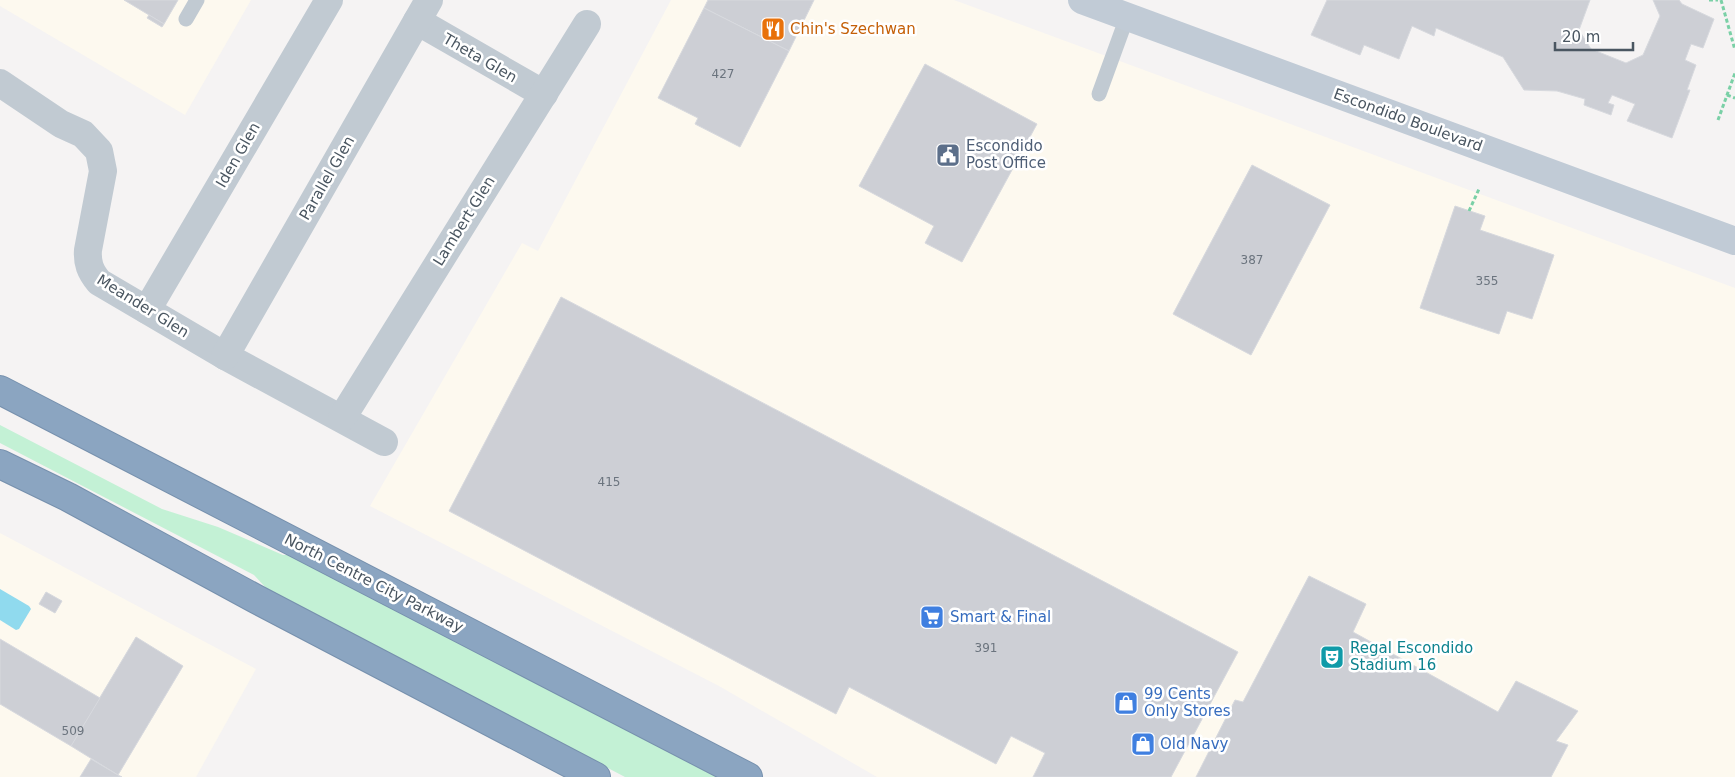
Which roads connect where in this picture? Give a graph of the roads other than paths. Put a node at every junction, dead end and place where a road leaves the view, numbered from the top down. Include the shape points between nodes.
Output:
1 (197, 0) edge
2 (328, 0) edge
3 (1082, 0) edge
4 (423, 11) edge
5 (1127, 17) junction
6 (186, 19) dead end
7 (587, 24) dead end
8 (0, 83) edge
9 (544, 94) junction
10 (1098, 94) dead end
11 (1735, 241) edge
12 (147, 310) junction
13 (225, 356) junction
14 (0, 390) edge
15 (342, 418) junction
16 (384, 442) dead end
17 (0, 464) edge
18 (28, 478) junction
19 (0, 486) edge
20 (596, 777) edge
21 (748, 777) edge

1 - 6 lane
2 - 12 street, Iden Glen
3 - 5 main road, Escondido Boulevard
4 - 9 street, Theta Glen
4 - 13 street, Parallel Glen
5 - 10 lane
5 - 11 main road, Escondido Boulevard
7 - 9 street, Lambert Glen
8 - 12 street, Meander Glen via 61,124 82,134 99,151 103,171 87,261 99,282
9 - 15 street, Lambert Glen
12 - 13 street, Meander Glen
13 - 15 street, Meander Glen
14 - 21 highway, North Centre City Parkway
15 - 16 street, Meander Glen
17 - 18 highway
18 - 19 highway
18 - 20 highway

